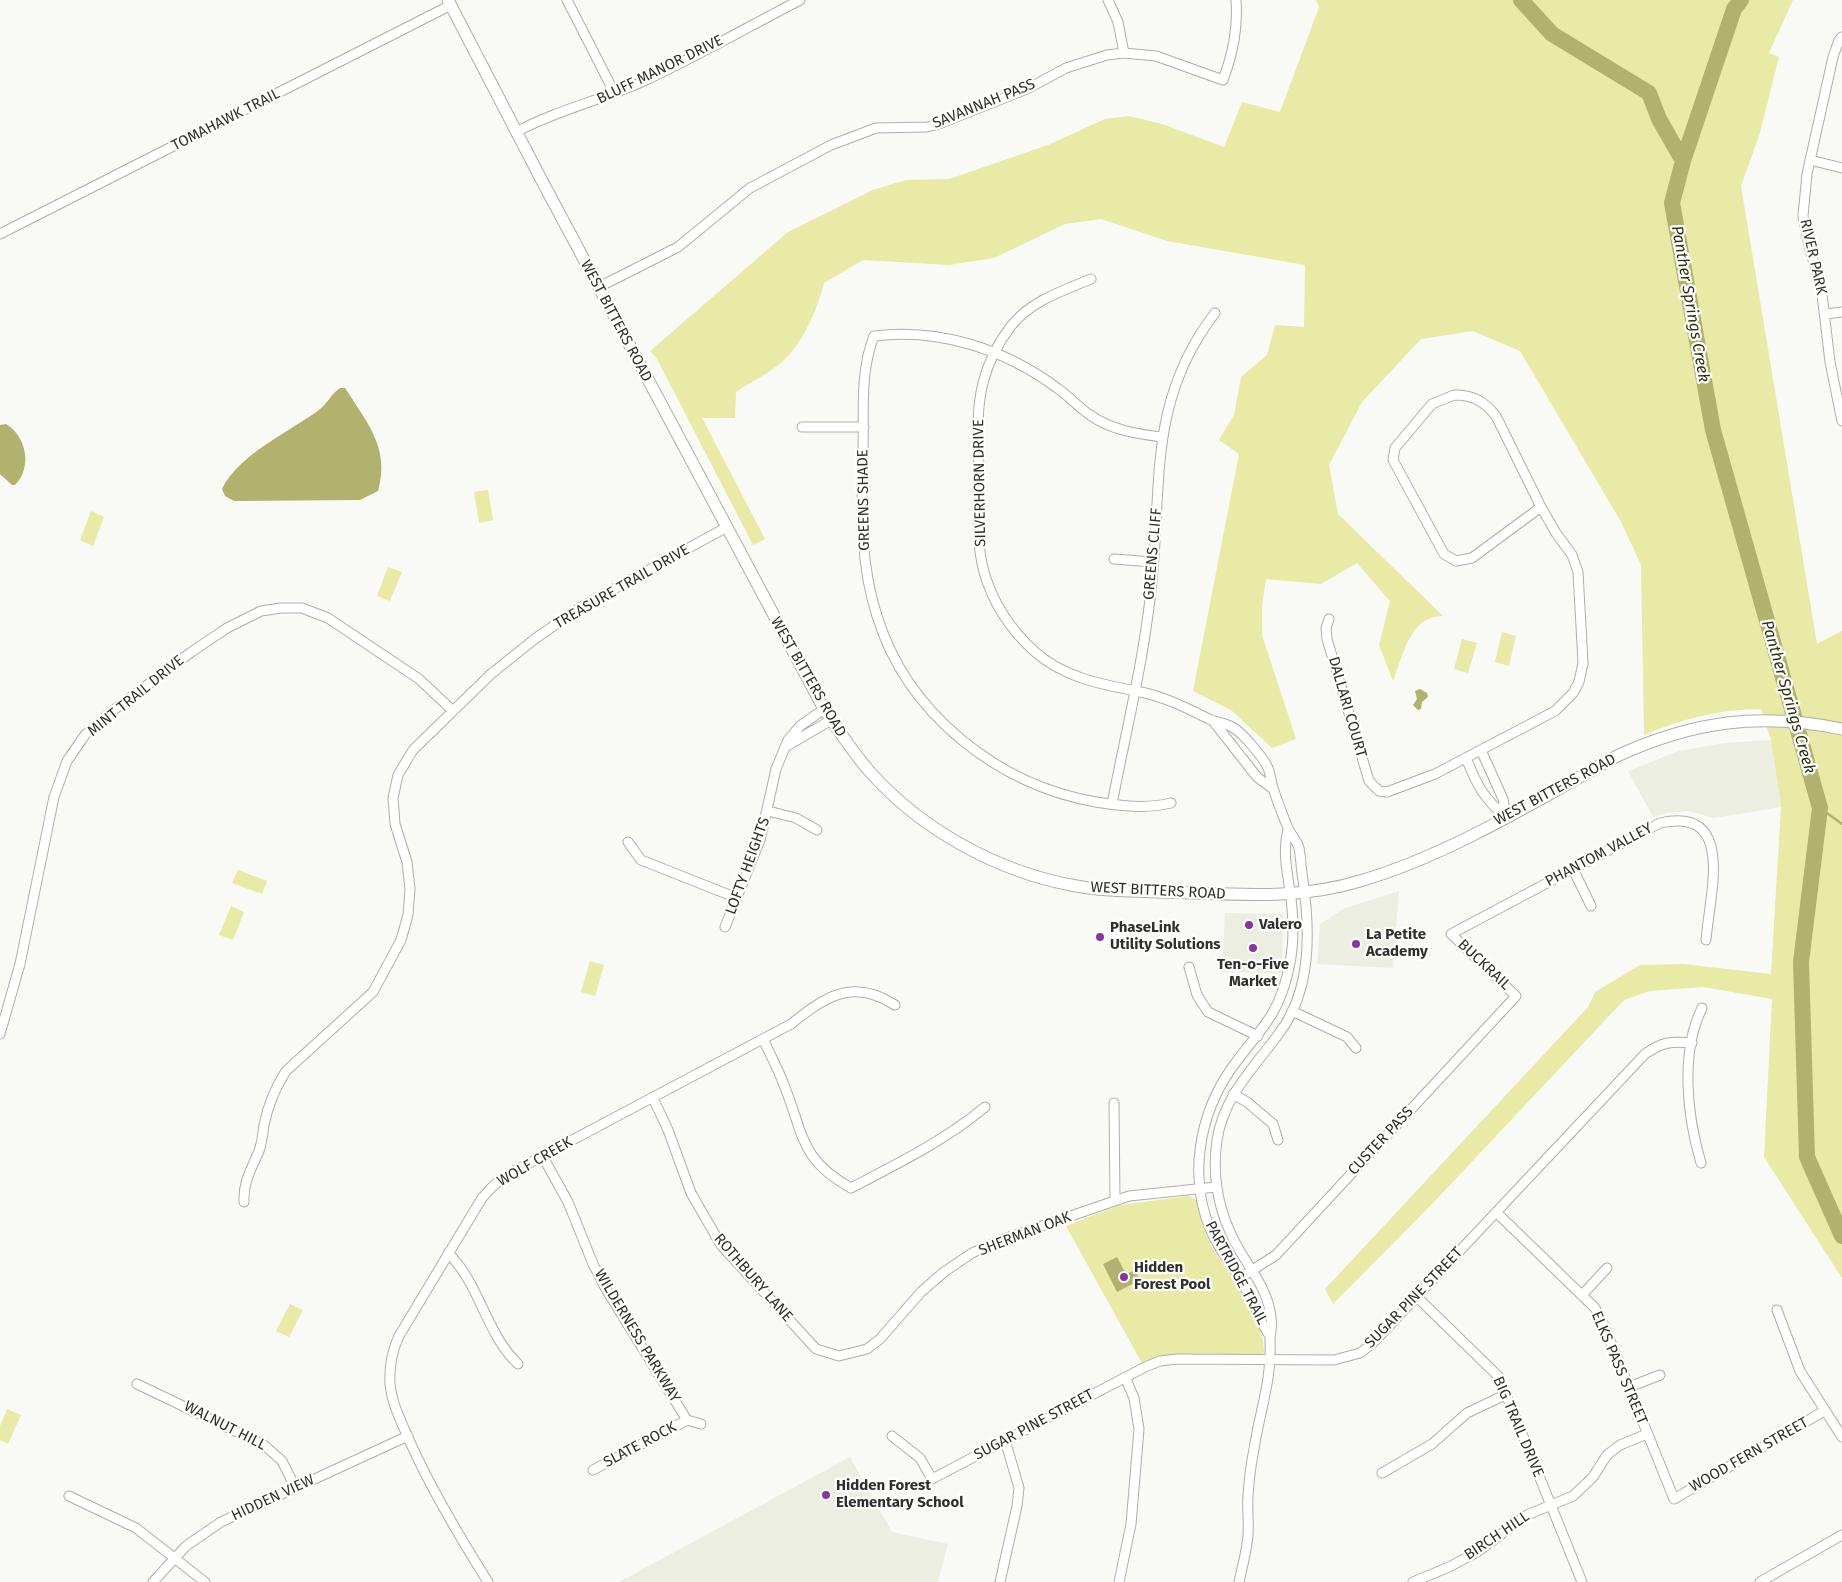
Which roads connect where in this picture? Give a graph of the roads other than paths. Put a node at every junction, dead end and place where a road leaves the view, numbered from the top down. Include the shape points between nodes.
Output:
1 (567, 0) edge
2 (800, 0) edge
3 (1108, 0) edge
4 (1236, 0) edge
5 (450, 3) edge
6 (1842, 36) edge
7 (1124, 53) junction
8 (614, 92) junction
9 (516, 132) junction
10 (1810, 160) junction
11 (1842, 168) edge
12 (0, 234) edge
13 (1091, 279) dead end
14 (599, 287) junction
15 (1842, 312) edge
16 (1215, 313) dead end
17 (1826, 314) junction
18 (995, 352) junction
19 (1842, 421) edge
20 (802, 427) dead end
21 (864, 427) junction
22 (1162, 437) junction
23 (1541, 507) junction
24 (727, 527) junction
25 (1114, 559) dead end
26 (1153, 562) junction
27 (1329, 619) dead end
28 (1134, 690) junction
29 (824, 708) junction
30 (452, 710) junction
31 (831, 720) junction
32 (1213, 720) junction
33 (1842, 729) edge
34 (797, 735) junction
35 (1251, 746) junction
36 (1481, 750) junction
37 (1239, 756) junction
38 (1466, 758) junction
39 (1273, 789) junction
40 (1170, 803) dead end
41 (1112, 804) junction
42 (768, 811) junction
43 (1506, 817) junction
44 (817, 830) dead end
45 (1288, 830) junction
46 (628, 842) dead end
47 (1573, 869) junction
48 (1305, 892) junction
49 (1290, 894) junction
50 (736, 898) junction
51 (1591, 906) dead end
52 (725, 928) dead end
53 (1450, 934) joint
54 (1706, 940) dead end
55 (1189, 967) dead end
56 (1516, 996) joint
57 (895, 1005) dead end
58 (1702, 1008) dead end
59 (1292, 1011) junction
60 (0, 1034) edge
61 (1258, 1036) junction
62 (763, 1039) junction
63 (1692, 1043) junction
64 (1356, 1048) dead end
65 (1232, 1067) junction
66 (1244, 1077) junction
67 (1233, 1094) junction
68 (653, 1098) junction
69 (1114, 1103) dead end
70 (985, 1107) dead end
71 (1278, 1140) dead end
72 (543, 1157) junction
73 (1701, 1163) dead end
74 (1216, 1187) junction
75 (1200, 1189) junction
76 (1114, 1200) junction
77 (244, 1202) dead end
78 (1496, 1212) junction
79 (448, 1253) junction
80 (1607, 1268) dead end
81 (1252, 1270) junction
82 (1240, 1278) junction
83 (1582, 1294) junction
84 (1417, 1296) junction
85 (1777, 1310) dead end
86 (1270, 1336) junction
87 (839, 1356) joint
88 (1271, 1360) junction
89 (518, 1364) dead end
90 (1660, 1375) dead end
91 (1125, 1377) junction
92 (137, 1384) dead end
93 (1629, 1387) junction
94 (1507, 1394) junction
95 (1824, 1410) junction
96 (687, 1420) junction
97 (702, 1424) dead end
98 (1647, 1434) junction
99 (408, 1436) junction
100 (892, 1436) dead end
101 (1842, 1437) edge
102 (1005, 1440) junction
103 (593, 1470) dead end
104 (1382, 1473) dead end
105 (295, 1487) junction
106 (69, 1496) dead end
107 (1674, 1499) joint
108 (1551, 1506) junction
109 (1842, 1535) edge
110 (174, 1558) junction
111 (153, 1582) edge
112 (205, 1582) edge
113 (488, 1582) edge
114 (1000, 1582) edge
115 (1119, 1582) edge
116 (1239, 1582) edge
117 (1413, 1582) edge
118 (1582, 1582) edge
119 (1760, 1582) edge

1 - 8 street
2 - 8 street, BLUFF MANOR DRIVE via 642,81
3 - 7 street via 1118,22
4 - 7 street, SAVANNAH PASS via 1237,32 1223,80 1170,60
5 - 9 main road, WEST BITTERS ROAD
5 - 12 street, TOMAHAWK TRAIL
6 - 10 street, RIVER PARK via 1833,57
7 - 14 street, SAVANNAH PASS via 1080,62 1027,89 939,124 876,128 831,145 750,188 678,247
8 - 9 street, BLUFF MANOR DRIVE via 588,104 552,114
9 - 14 main road, WEST BITTERS ROAD
10 - 11 street
10 - 17 street, RIVER PARK via 1803,216
13 - 18 street, SILVERHORN DRIVE via 1026,311 1008,329
14 - 24 main road, WEST BITTERS ROAD
15 - 17 street
16 - 22 street, GREENS CLIFF via 1200,332 1182,366 1168,403
17 - 19 street, RIVER PARK via 1831,370
18 - 21 street, GREENS SHADE via 931,335 874,336 865,367
18 - 22 street via 1058,388 1100,422 1129,433
18 - 28 street, SILVERHORN DRIVE via 982,386 978,449 979,544 992,592 1012,628 1037,653 1090,682
20 - 21 street
21 - 41 street, GREENS SHADE via 862,538 869,588 894,659 916,693 946,728 993,764 1058,793
22 - 26 street, GREENS CLIFF
23 - 23 street via 1496,416 1478,399 1454,395 1432,404 1393,451 1396,469 1444,554 1456,561 1472,558
23 - 36 street via 1572,555 1578,572 1581,676 1573,693 1555,711
24 - 29 main road, WEST BITTERS ROAD
24 - 30 street, TREASURE TRAIL DRIVE via 581,608 536,638
25 - 26 street
26 - 28 street, GREENS CLIFF
27 - 38 street, DALLARI COURT via 1327,639 1369,781 1379,791 1387,792
28 - 32 street, SILVERHORN DRIVE via 1173,701
28 - 41 street, GREENS CLIFF
29 - 31 main road, WEST BITTERS ROAD
29 - 34 street, LOFTY HEIGHTS
30 - 60 street, MINT TRAIL DRIVE via 419,679 328,618 302,608 261,611 227,628 190,653 111,712 86,735 67,761 54,797 20,964
30 - 77 street, TREASURE TRAIL DRIVE via 408,757 398,775 395,824 407,862 410,889 408,915 401,940 373,992 280,1080 267,1110 259,1150 243,1188
31 - 34 street, LOFTY HEIGHTS
31 - 49 main road, WEST BITTERS ROAD via 872,774 909,809 960,844 998,862 1071,885 1111,890 1266,896
32 - 35 street, SILVERHORN DRIVE via 1233,727
32 - 37 street, SILVERHORN DRIVE
33 - 43 main road, WEST BITTERS ROAD via 1812,723 1758,720 1713,724 1652,740
34 - 42 street, LOFTY HEIGHTS via 785,747 776,769
35 - 37 street
35 - 39 street, SILVERHORN DRIVE via 1268,768
36 - 38 street
36 - 43 street via 1503,799
37 - 39 street, SILVERHORN DRIVE via 1257,777
38 - 43 street via 1488,802
39 - 45 street, SILVERHORN DRIVE
40 - 41 street, GREENS SHADE via 1152,807
42 - 44 street via 796,818
42 - 50 street, LOFTY HEIGHTS via 760,840
43 - 48 main road, WEST BITTERS ROAD via 1399,868 1359,882
45 - 48 street, SILVERHORN DRIVE via 1298,846
45 - 49 street, SILVERHORN DRIVE via 1284,844
46 - 50 street via 641,860
47 - 51 street
47 - 53 street, PHANTOM VALLEY
47 - 54 street, PHANTOM VALLEY via 1660,823 1683,821 1694,824 1705,832 1712,845 1714,860
48 - 49 main road, WEST BITTERS ROAD
48 - 59 street, PARTRIDGE TRAIL via 1307,951
49 - 61 street, PARTRIDGE TRAIL via 1292,938 1288,972 1278,1005
50 - 52 street, LOFTY HEIGHTS
53 - 56 street, BUCKRAIL
55 - 61 street via 1197,995 1208,1012
56 - 81 street, CUSTER PASS via 1276,1255
57 - 62 street, WOLF CREEK via 872,993 840,992
58 - 63 street via 1695,1021
59 - 64 street via 1347,1037
59 - 66 street, PARTRIDGE TRAIL via 1282,1030
61 - 65 street, PARTRIDGE TRAIL
62 - 68 street, WOLF CREEK
62 - 70 street via 804,1144 823,1169 852,1188 958,1130
63 - 73 street via 1688,1093
63 - 78 street, SUGAR PINE STREET via 1674,1041 1658,1044 1645,1054
65 - 66 street
65 - 75 street, PARTRIDGE TRAIL via 1220,1086 1205,1124 1199,1162
66 - 67 street, PARTRIDGE TRAIL
67 - 71 street via 1273,1124
67 - 74 street, PARTRIDGE TRAIL via 1217,1139
68 - 72 street, WOLF CREEK
68 - 87 street, ROTHBURY LANE via 691,1193 722,1246 816,1349
69 - 76 street
72 - 79 street, WOLF CREEK via 494,1185 482,1198
72 - 96 street, WILDERNESS PARKWAY via 568,1202 606,1289
74 - 75 street, SHERMAN OAK
74 - 81 street, PARTRIDGE TRAIL via 1218,1203 1228,1228
75 - 76 street, SHERMAN OAK via 1148,1193
75 - 82 street, PARTRIDGE TRAIL via 1210,1229
76 - 87 street, SHERMAN OAK via 972,1253 921,1292 880,1339 867,1349
78 - 83 street, ELKS PASS STREET
78 - 84 street, SUGAR PINE STREET
79 - 89 street via 468,1276 506,1351
79 - 99 street, WOLF CREEK via 405,1324 392,1355 392,1395
80 - 83 street
81 - 82 street, CUSTER PASS
81 - 86 street, PARTRIDGE TRAIL via 1268,1301 1272,1321
82 - 86 street, PARTRIDGE TRAIL
83 - 93 street, ELKS PASS STREET via 1603,1323
84 - 88 street, SUGAR PINE STREET via 1360,1353 1334,1360
84 - 94 street, BIG TRAIL DRIVE via 1488,1364
85 - 95 street via 1800,1371
86 - 88 street, PARTRIDGE TRAIL
88 - 91 street, SUGAR PINE STREET via 1177,1359 1160,1361
88 - 116 street, PARTRIDGE TRAIL via 1270,1378 1254,1445 1248,1494 1248,1535
90 - 93 street
91 - 102 street, SUGAR PINE STREET
91 - 115 street via 1134,1398 1139,1429 1131,1524
92 - 105 street, WALNUT HILL via 264,1445 282,1461
93 - 98 street, ELKS PASS STREET
94 - 104 street via 1467,1413 1432,1444
94 - 108 street, BIG TRAIL DRIVE
95 - 101 street
95 - 107 street, WOOD FERN STREET
96 - 97 street, WILDERNESS PARKWAY
96 - 103 street, SLATE ROCK
98 - 107 street, ELKS PASS STREET
98 - 108 street, BIRCH HILL via 1620,1445 1607,1455 1588,1483 1573,1496
99 - 105 street, HIDDEN VIEW
99 - 113 street, WOLF CREEK via 448,1519
100 - 102 street, SUGAR PINE STREET via 920,1458 932,1479
102 - 114 street via 1019,1488
105 - 110 street, HIDDEN VIEW via 221,1522
106 - 110 street via 136,1528
108 - 117 street, BIRCH HILL via 1527,1515 1477,1552
108 - 118 street, BIG TRAIL DRIVE
109 - 119 street
110 - 111 street, HIDDEN VIEW
110 - 112 street

